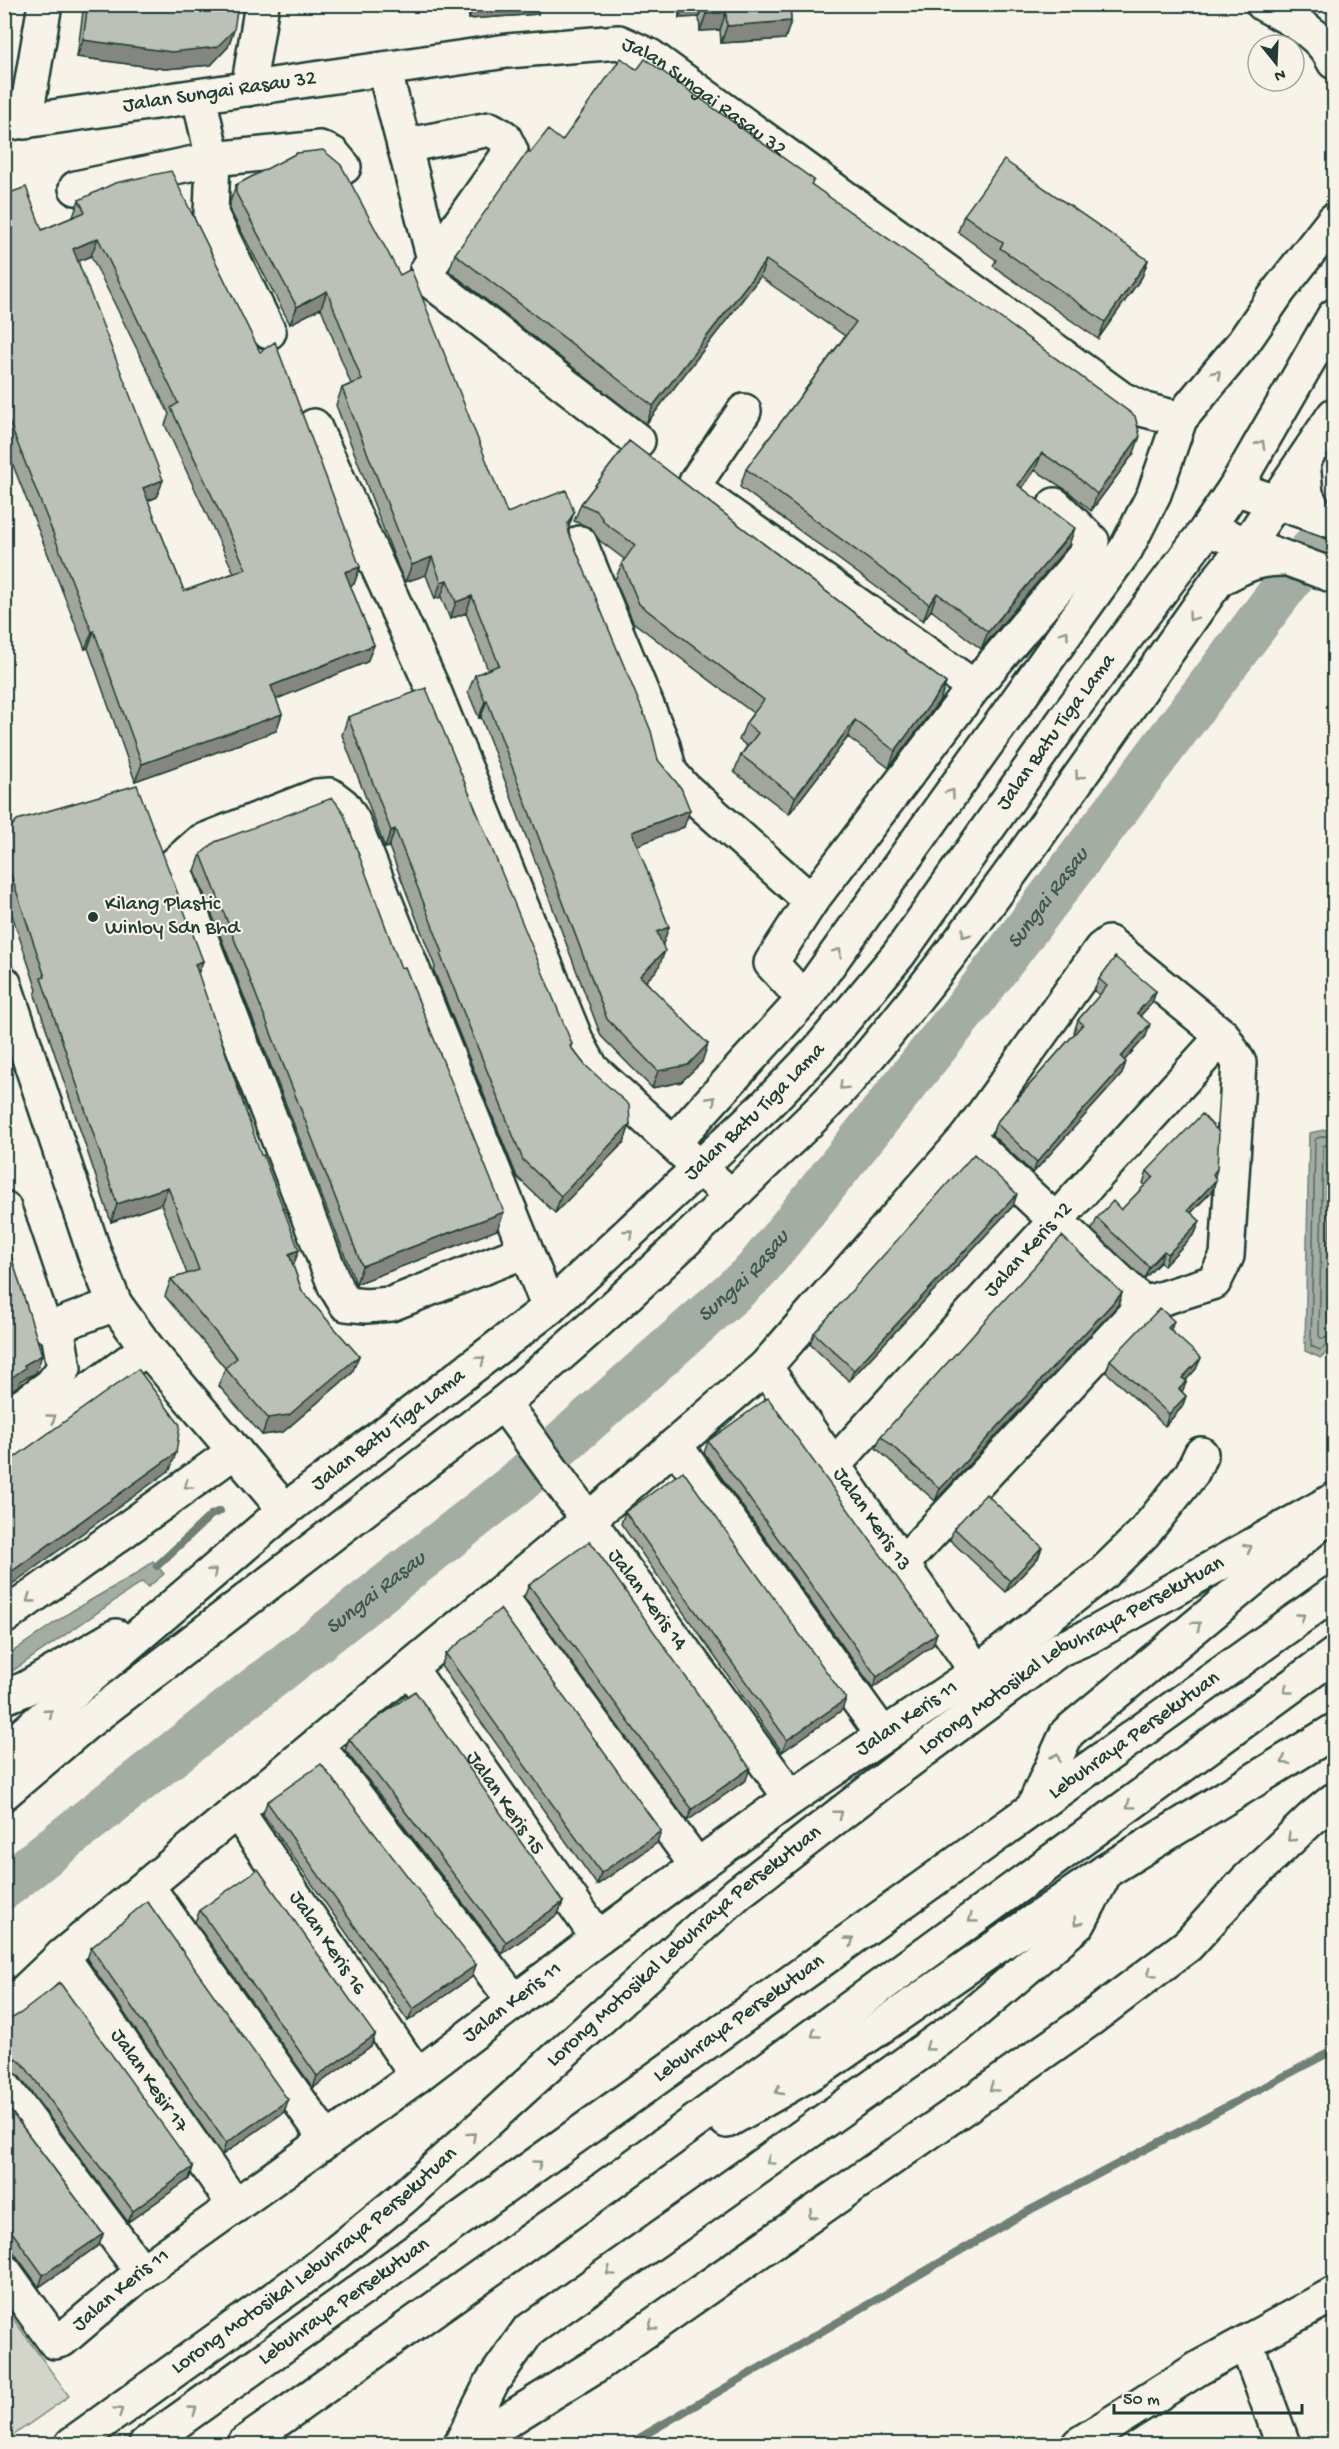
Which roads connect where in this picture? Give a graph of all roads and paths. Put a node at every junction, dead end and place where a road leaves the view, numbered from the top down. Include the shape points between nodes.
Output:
1 (45, 4) edge
2 (262, 4) edge
3 (1263, 4) edge
4 (1335, 62) edge
5 (384, 69) junction
6 (248, 89) junction
7 (199, 96) junction
8 (15, 123) edge
9 (404, 146) junction
10 (213, 159) junction
11 (344, 166) edge
12 (76, 188) dead end
13 (1335, 220) edge
14 (434, 259) junction
15 (1335, 316) edge
16 (270, 332) dead end
17 (744, 411) dead end
18 (1335, 415) edge
19 (1179, 419) junction
20 (314, 426) dead end
21 (638, 441) dead end
22 (1235, 488) junction
23 (1055, 505) dead end
24 (1307, 509) edge
25 (1208, 529) junction
26 (580, 543) dead end
27 (1269, 553) junction
28 (1335, 576) edge
29 (975, 687) junction
30 (811, 901) junction
31 (4, 982) edge
32 (804, 999) junction
33 (1223, 1036) junction
34 (967, 1137) junction
35 (673, 1143) junction
36 (699, 1167) junction
37 (731, 1196) junction
38 (4, 1208) edge
39 (1056, 1221) junction
40 (525, 1251) junction
41 (115, 1304) junction
42 (1144, 1304) junction
43 (549, 1308) junction
44 (57, 1326) junction
45 (147, 1348) junction
46 (765, 1367) junction
47 (502, 1402) junction
48 (4, 1419) edge
49 (675, 1445) junction
50 (235, 1450) junction
51 (4, 1453) edge
52 (1201, 1454) dead end
53 (834, 1466) junction
54 (1335, 1500) edge
55 (580, 1509) junction
56 (285, 1510) junction
57 (1335, 1512) edge
58 (902, 1564) junction
59 (1335, 1593) edge
60 (499, 1594) junction
61 (185, 1596) junction
62 (4, 1617) edge
63 (1335, 1655) edge
64 (410, 1668) junction
65 (977, 1672) junction
66 (4, 1697) edge
67 (1335, 1731) edge
68 (883, 1735) junction
69 (317, 1745) junction
70 (4, 1751) edge
71 (4, 1793) edge
72 (791, 1798) junction
73 (1335, 1800) edge
74 (1032, 1810) junction
75 (237, 1811) junction
76 (697, 1866) junction
77 (1106, 1871) junction
78 (147, 1886) junction
79 (598, 1938) junction
80 (62, 1956) junction
81 (515, 2002) junction
82 (4, 2011) edge
83 (417, 2076) junction
84 (4, 2087) edge
85 (327, 2140) junction
86 (585, 2202) junction
87 (235, 2206) junction
88 (4, 2271) edge
89 (142, 2272) junction
90 (1335, 2294) edge
91 (1246, 2343) junction
92 (72, 2445) edge
93 (146, 2445) edge
94 (244, 2445) edge
95 (461, 2445) edge
96 (469, 2445) edge
97 (1078, 2445) edge
98 (1283, 2445) edge

1 - 8 main road
2 - 6 main road
3 - 4 main road via 1307,29
5 - 6 main road, Jalan Sungai Rasau 32
5 - 9 main road
5 - 19 main road, Jalan Sungai Rasau 32 via 507,51 619,42 650,56 1122,399
6 - 7 main road, Jalan Sungai Rasau 32
7 - 8 main road, Jalan Sungai Rasau 32
7 - 10 main road
9 - 14 main road
9 - 14 main road via 490,129 504,137 511,151
10 - 11 main road via 320,148
10 - 12 main road
10 - 16 main road via 211,214
19 -> 13 main road via 1243,343
14 - 21 main road via 427,270 428,279
22 -> 15 main road, Jalan Batu Tiga Lama
17 - 29 main road via 696,482 695,490
18 - 24 main road, Jalan Batu Tiga Lama via 1303,462
32 -> 19 main road via 1126,549 1154,494
20 - 35 main road via 435,691 577,1042 592,1069
22 - 24 main road
22 - 25 main road, Jalan Batu Tiga Lama
23 - 29 main road via 1092,541 1089,550
24 - 27 main road, Jalan Batu Tiga Lama
25 - 27 main road
25 - 36 main road, Jalan Batu Tiga Lama via 1065,719 899,954 818,1051
26 - 30 main road via 662,742 669,772
27 - 28 main road
27 -> 37 main road, Jalan Batu Tiga Lama via 1218,580 925,988 850,1079
29 - 30 main road
30 - 32 main road via 771,963
31 - 41 main road
35 -> 32 main road
33 - 34 main road via 1109,944 1101,949
33 - 39 main road, Jalan Keris 12
33 - 42 main road via 1239,1063 1227,1256 1214,1282
34 - 39 main road
34 - 46 main road
35 - 36 main road
36 - 37 main road
43 -> 36 main road, Jalan Batu Tiga Lama
37 - 47 main road, Jalan Batu Tiga Lama via 571,1347
38 - 44 main road via 43,1323
39 - 42 main road
39 - 53 main road, Jalan Keris 12
40 - 40 main road via 391,1304 346,1304 335,1286 173,866 200,842 317,796 330,795 343,805 353,821
40 - 43 main road
41 - 44 main road
41 - 45 main road
42 - 58 main road
56 -> 43 main road, Jalan Batu Tiga Lama
44 - 48 main road via 64,1368 51,1385
45 - 50 main road
51 -> 45 main road
46 - 49 main road
46 - 53 main road, Jalan Keris 13
47 - 55 main road, Jalan Keris 14
47 - 71 main road, Jalan Batu Tiga Lama via 84,1725
49 - 55 main road
49 - 68 main road
50 - 56 main road
50 -> 62 main road
52 - 65 main road, Jalan Keris 11 via 1192,1473 1144,1533 1102,1574
53 - 58 main road, Jalan Keris 13
92 -> 54 main road, Lorong Motosikal Lebuhraya Persekutuan via 321,2265 412,2190 738,1893 901,1767 1060,1649
55 - 60 main road
55 - 72 main road, Jalan Keris 14
61 -> 56 main road, Jalan Batu Tiga Lama
74 -> 57 main road via 1067,1733
58 - 65 main road, Jalan Keris 13
74 -> 59 main road, Lebuhraya Persekutuan
60 - 64 main road
60 - 76 main road
61 - 66 main road via 25,1689
70 -> 61 main road, Jalan Batu Tiga Lama
63 -> 86 main road
64 - 69 main road
64 - 79 main road, Jalan Keris 15
65 - 68 main road, Jalan Keris 11
67 -> 77 main road
68 - 72 main road, Jalan Keris 11
69 - 75 main road
69 - 81 main road
72 - 76 main road, Jalan Keris 11
73 -> 96 main road via 1245,1882 1188,1945 1089,2020 598,2364
93 -> 74 main road, Lebuhraya Persekutuan
75 - 78 main road
75 - 83 main road, Jalan Keris 16
76 - 79 main road, Jalan Keris 11
77 -> 86 main road via 827,2064
77 -> 95 main road via 1079,1923 961,2024 528,2331 492,2382
78 - 80 main road
78 - 85 main road
79 - 81 main road, Jalan Keris 11
80 - 82 main road
80 - 87 main road, Jalan Kesir 17
81 - 83 main road, Jalan Keris 11
83 - 85 main road, Jalan Keris 11
84 - 89 main road
85 - 87 main road, Jalan Keris 11
86 - 94 main road
87 - 89 main road, Jalan Keris 11
88 - 89 main road, Jalan Keris 11 via 55,2342
90 - 91 main road
91 - 97 main road via 1199,2368
91 - 98 main road

